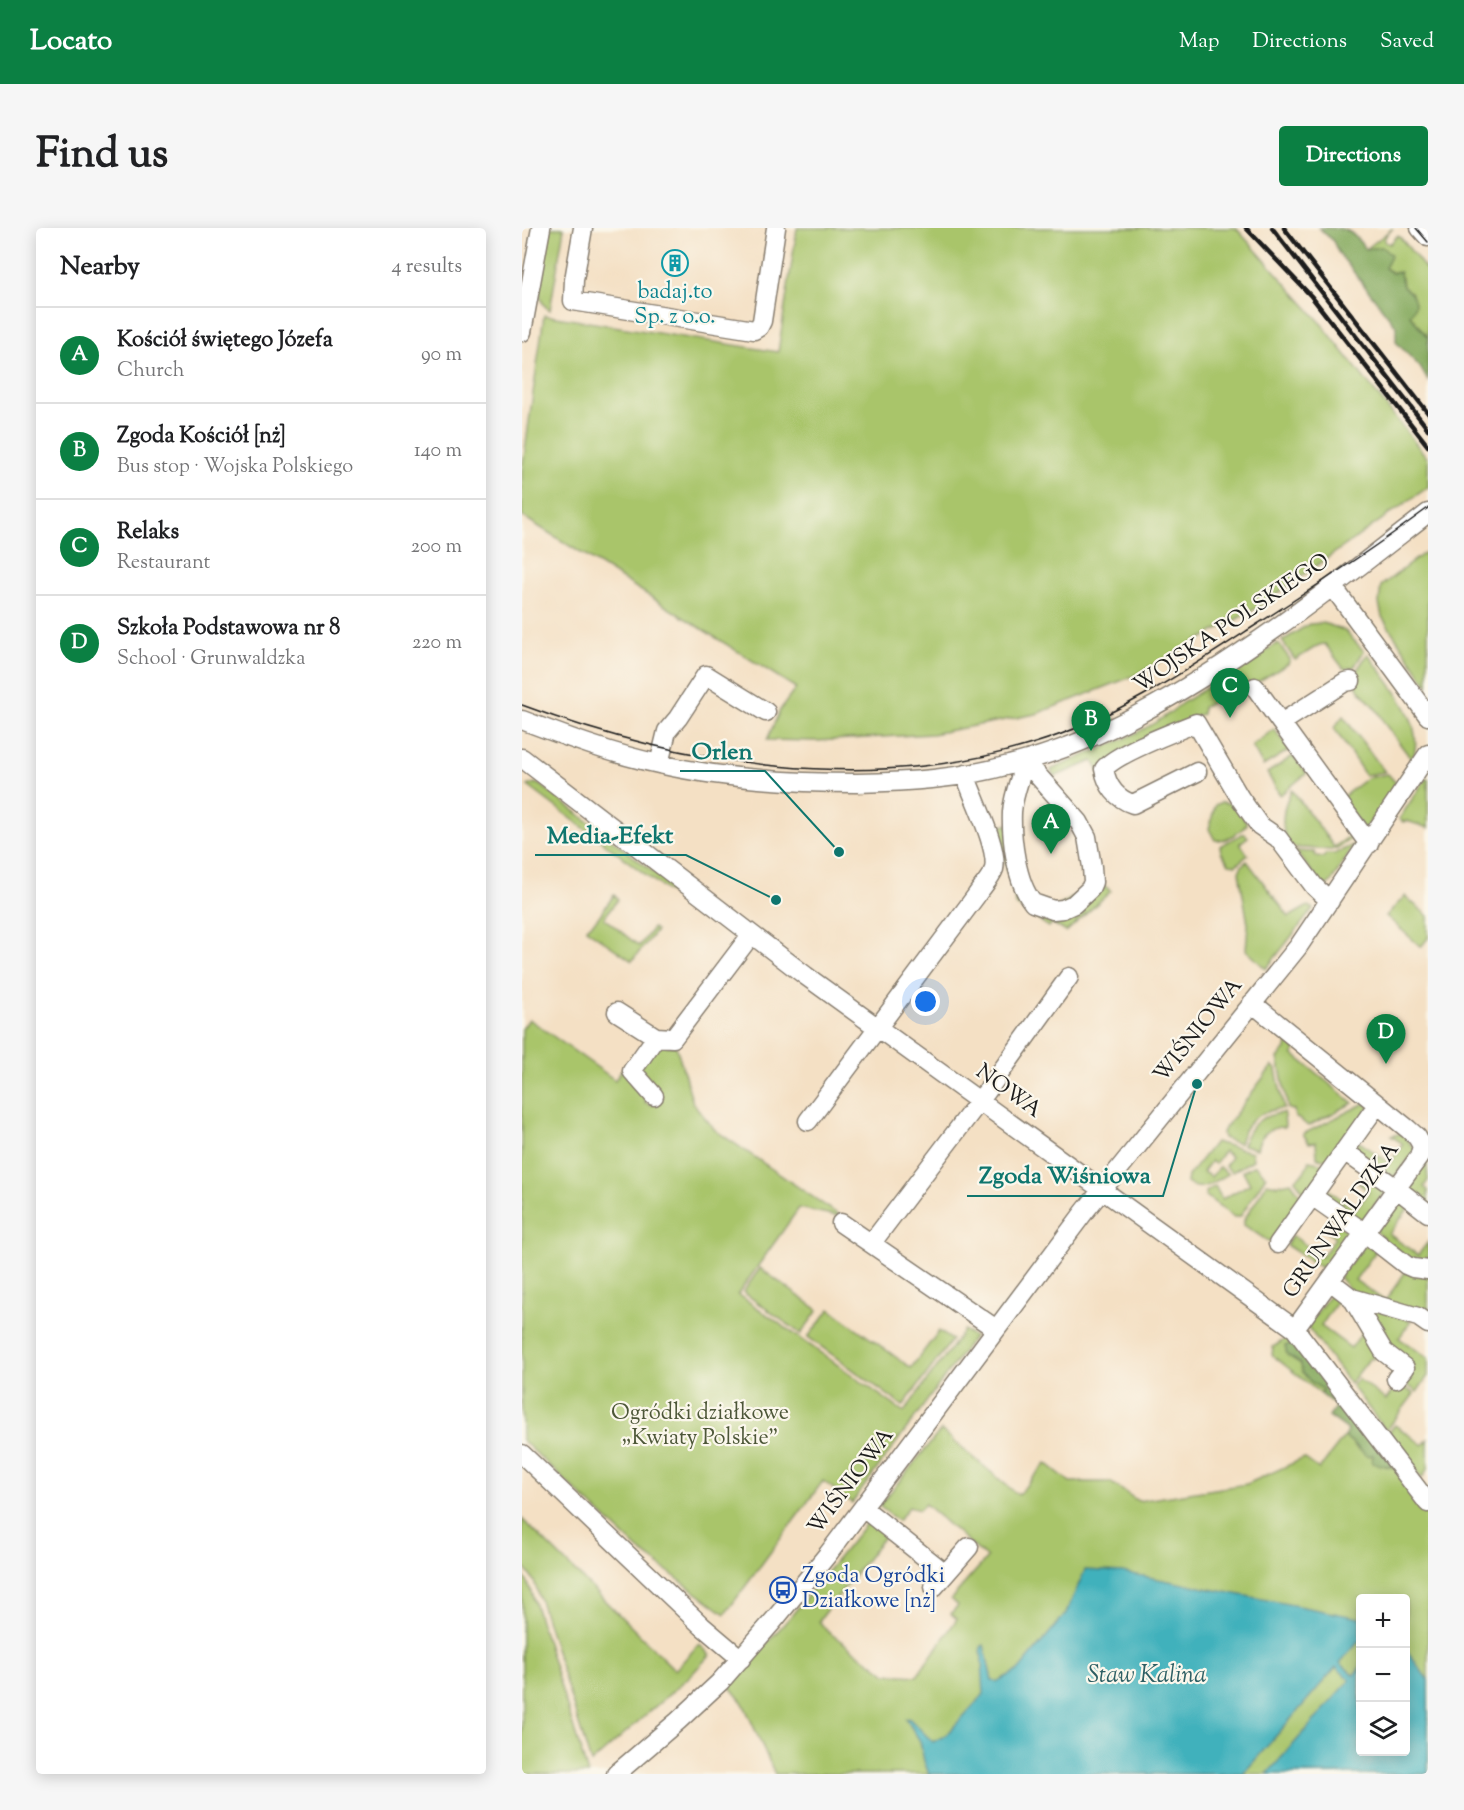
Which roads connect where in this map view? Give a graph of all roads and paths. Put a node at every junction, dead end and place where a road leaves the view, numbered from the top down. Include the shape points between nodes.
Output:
1 (541, 228) edge
2 (583, 228) edge
3 (776, 228) edge
4 (1420, 228) edge
5 (1428, 237) edge
6 (525, 290) edge
7 (523, 326) edge
8 (1428, 513) edge
9 (1332, 587) junction
10 (1351, 681) dead end
11 (1255, 687) dead end
12 (766, 712) dead end
13 (1428, 716) edge
14 (522, 720) edge
15 (1281, 723) junction
16 (1428, 754) edge
17 (522, 758) edge
18 (1025, 761) junction
19 (659, 765) junction
20 (1197, 772) dead end
21 (965, 774) junction
22 (1012, 811) junction
23 (986, 828) junction
24 (1369, 844) junction
25 (1330, 901) junction
26 (751, 934) junction
27 (1069, 977) dead end
28 (1252, 1003) junction
29 (617, 1012) dead end
30 (879, 1028) junction
31 (656, 1037) junction
32 (654, 1096) dead end
33 (980, 1101) junction
34 (1375, 1108) dead end
35 (808, 1121) dead end
36 (1425, 1147) edge
37 (1344, 1151) junction
38 (1396, 1188) junction
39 (1102, 1189) junction
40 (1312, 1196) junction
41 (1428, 1213) edge
42 (841, 1223) dead end
43 (1365, 1233) junction
44 (877, 1236) dead end
45 (1278, 1244) dead end
46 (1428, 1270) edge
47 (1330, 1281) junction
48 (1352, 1298) junction
49 (1428, 1324) edge
50 (996, 1329) junction
51 (1295, 1329) junction
52 (1396, 1379) dead end
53 (522, 1454) edge
54 (1428, 1503) edge
55 (863, 1508) junction
56 (969, 1547) dead end
57 (741, 1659) junction
58 (616, 1774) edge

1 - 6 street
2 - 3 street via 573,301 754,330 762,321
4 - 5 street
6 - 7 street
8 - 9 street, WOJSKA POLSKIEGO
9 - 13 street
9 - 18 street, WOJSKA POLSKIEGO via 1268,634 1162,702 1091,737
10 - 15 street
11 - 15 street
12 - 19 street via 706,675 667,731
14 - 19 street, WOJSKA POLSKIEGO
15 - 24 street
16 - 24 street, WIŚNIOWA
17 - 26 street, NOWA
18 - 21 street, WOJSKA POLSKIEGO
18 - 22 street
18 - 22 street via 1079,822 1087,837 1093,882 1084,896 1063,909 1033,903 1023,886
19 - 21 street, WOJSKA POLSKIEGO via 794,783 922,780
20 - 25 street via 1132,804 1116,796 1104,769 1131,752 1196,723 1259,825 1278,838
21 - 23 street
22 - 23 street via 1005,820
23 - 30 street via 994,870
24 - 25 street, WIŚNIOWA
25 - 28 street, WIŚNIOWA
26 - 30 street, NOWA
26 - 31 street via 673,1038
27 - 33 street
28 - 36 street, GRUNWALDZKA
28 - 39 street, WIŚNIOWA
29 - 31 street
30 - 33 street, NOWA
30 - 35 street
31 - 32 street via 632,1071
33 - 39 street, NOWA
33 - 44 street
34 - 37 street
36 - 38 street, GRUNWALDZKA
37 - 38 street
37 - 40 street
38 - 41 street
38 - 43 street, GRUNWALDZKA
39 - 50 street, WIŚNIOWA
39 - 51 street, NOWA
40 - 43 street
40 - 45 street
42 - 50 street
43 - 46 street via 1406,1265
43 - 47 street, GRUNWALDZKA
47 - 48 street
47 - 51 street, GRUNWALDZKA
48 - 49 street via 1418,1317
48 - 52 street via 1384,1352 1405,1368
50 - 55 street, WIŚNIOWA
51 - 54 street, NOWA
53 - 57 street
55 - 56 street via 940,1580
55 - 57 street, WIŚNIOWA
57 - 58 street, WIŚNIOWA

